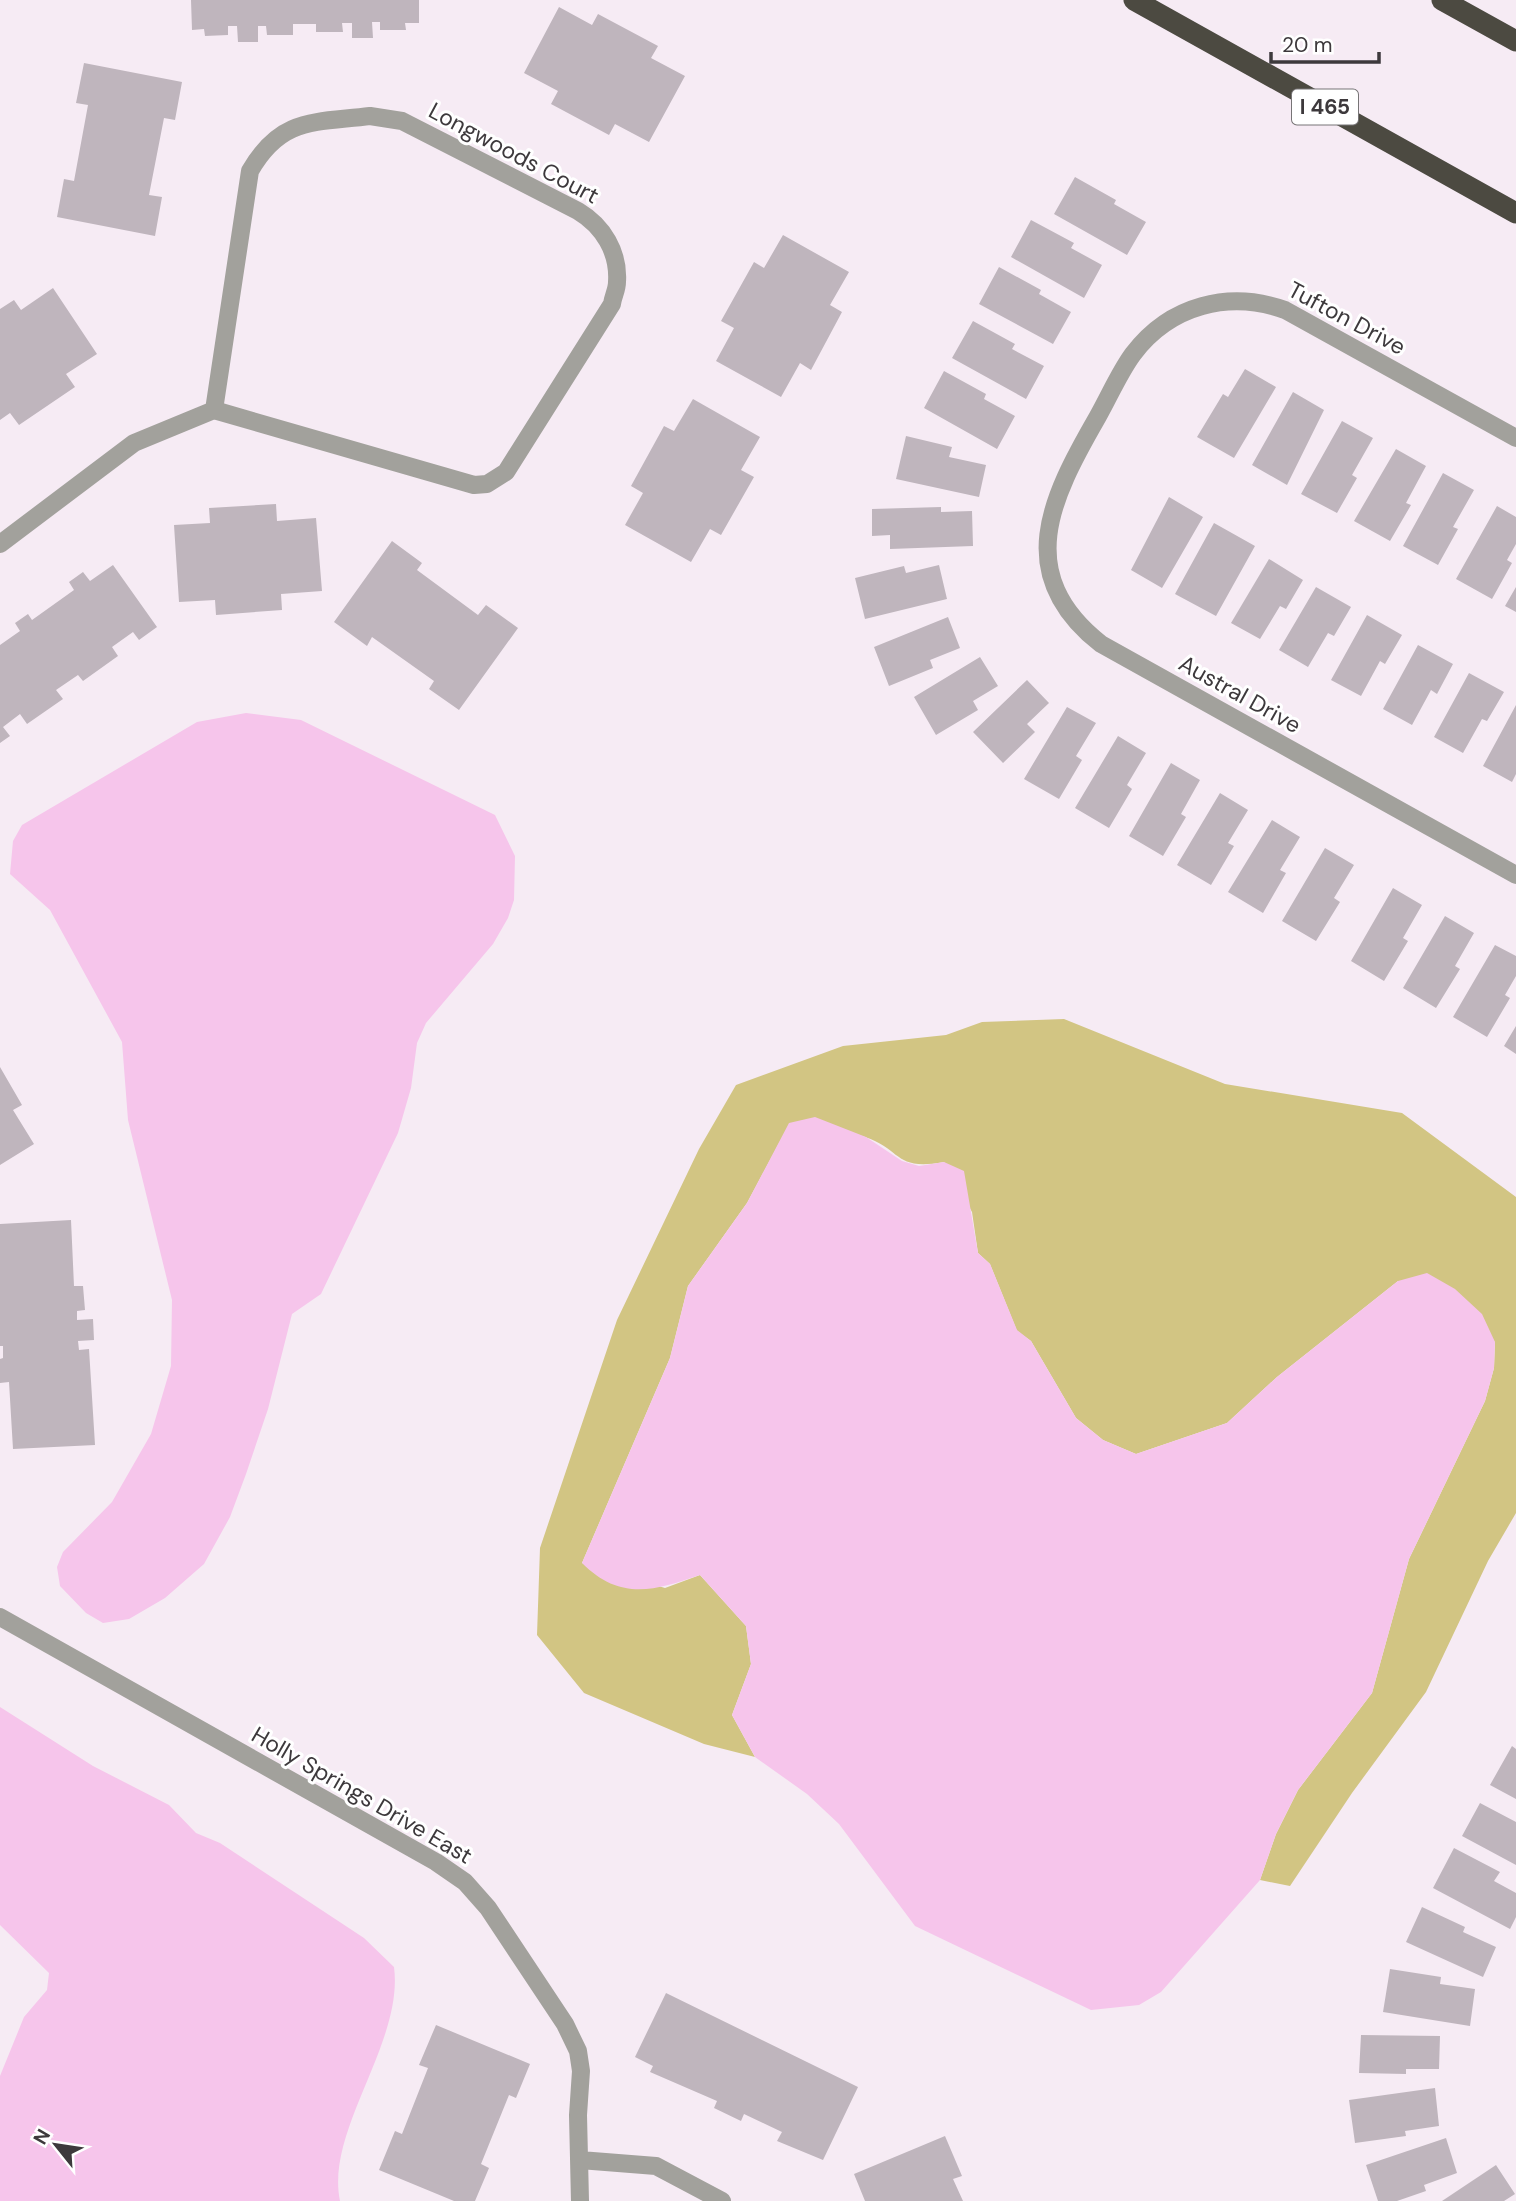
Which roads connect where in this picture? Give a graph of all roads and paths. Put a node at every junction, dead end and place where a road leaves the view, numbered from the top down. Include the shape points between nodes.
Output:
1 (1134, 0) edge
2 (1442, 0) edge
3 (1516, 41) edge
4 (1516, 213) edge
5 (214, 410) junction
6 (1516, 438) edge
7 (1062, 480) joint
8 (0, 544) edge
9 (1516, 875) edge
10 (0, 1617) edge
11 (580, 2160) junction
12 (580, 2201) edge
13 (722, 2201) edge

1 - 4 highway, I 465
2 - 3 highway
5 - 5 street, Longwoods Court via 474,485 487,484 506,472 612,304 617,278 611,246 596,224 578,211 395,118 370,116 282,132 250,171
5 - 8 street via 134,443
6 - 7 street, Tufton Drive via 1285,310 1224,300 1178,314 1158,327 1133,354
7 - 9 street, Austral Drive via 1047,527 1050,564 1062,599 1091,636
10 - 11 street, Holly Springs Drive East via 465,1882 496,1919 578,2051 582,2071
11 - 12 street, Holly Springs Drive East
11 - 13 street via 656,2166

